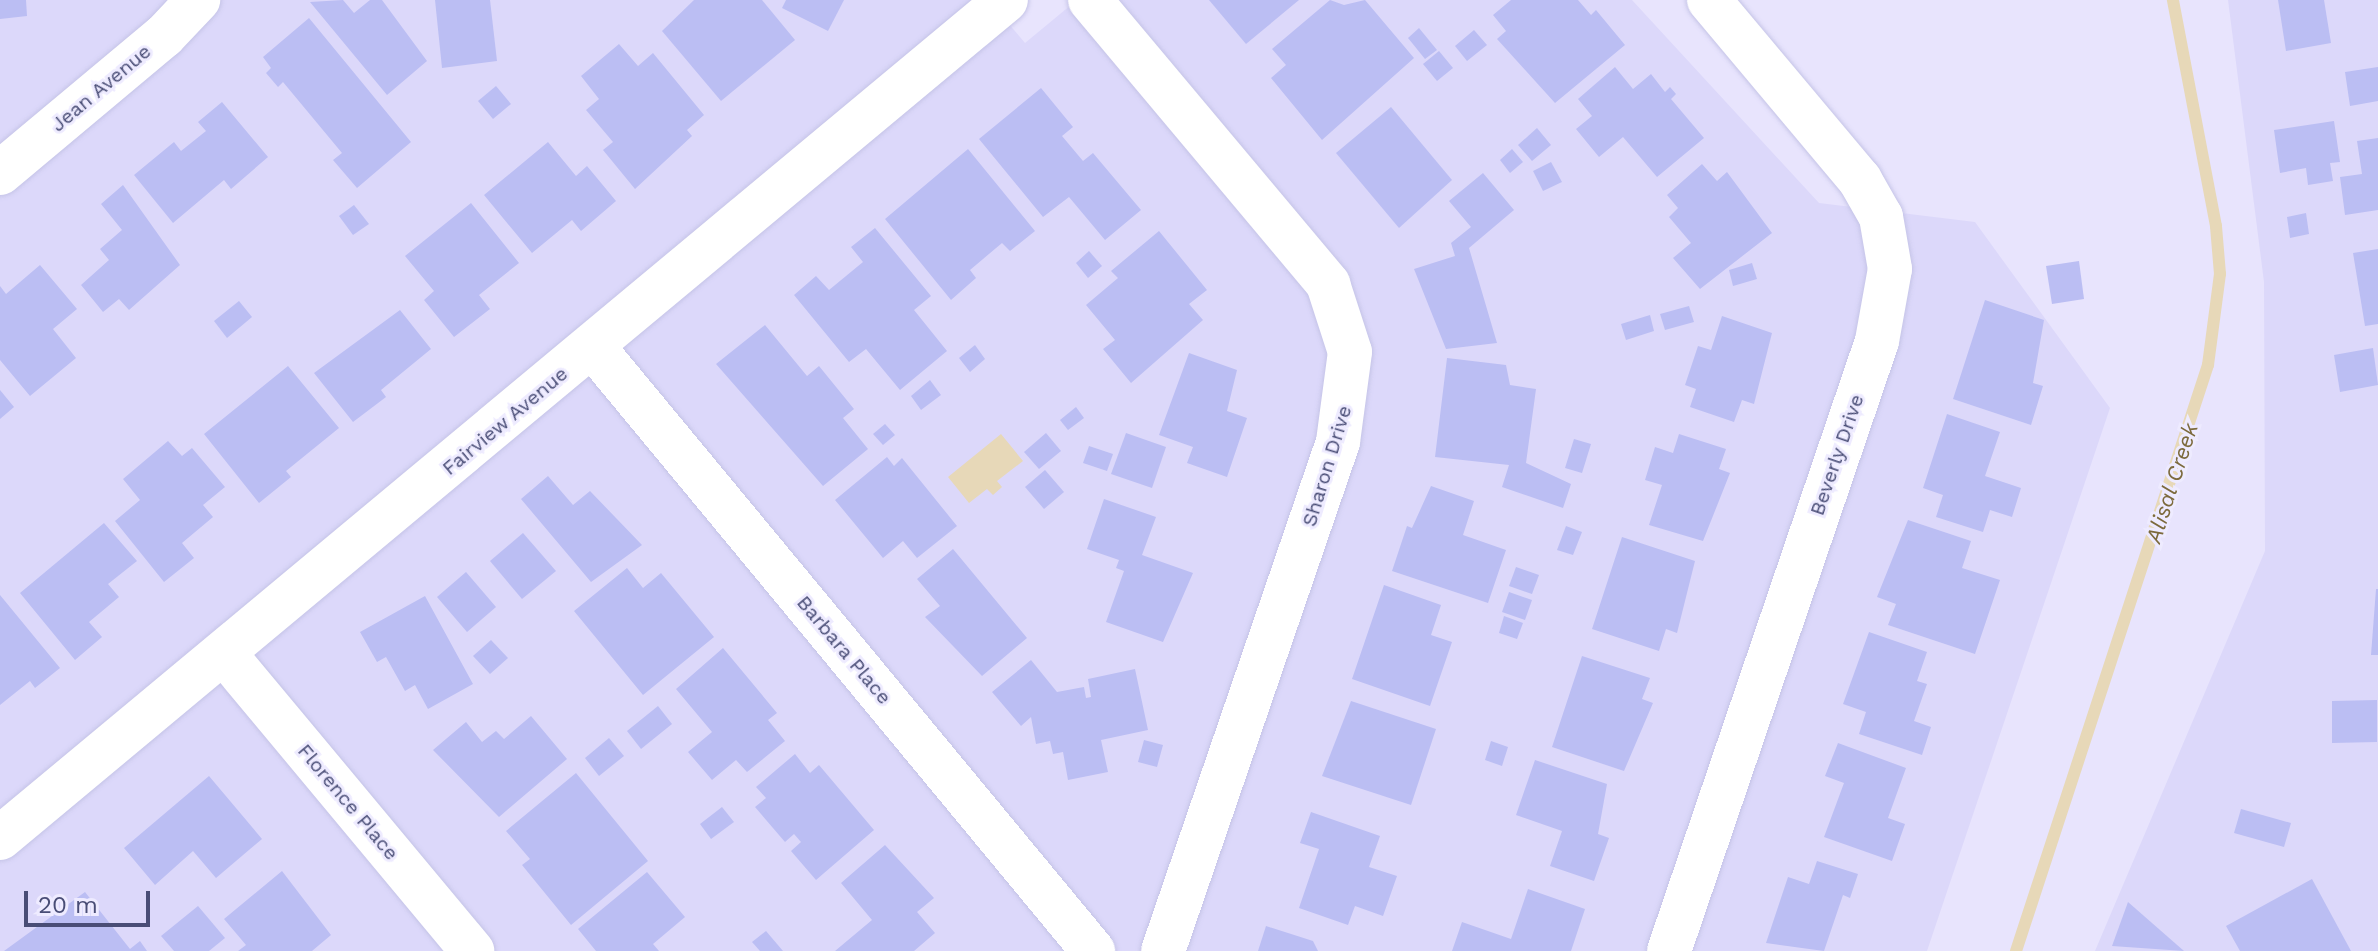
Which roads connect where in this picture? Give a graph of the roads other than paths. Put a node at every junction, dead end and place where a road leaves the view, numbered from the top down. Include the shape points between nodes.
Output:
1 (198, 0) edge
2 (1006, 0) edge
3 (1090, 0) edge
4 (1709, 0) edge
5 (0, 173) edge
6 (594, 348) junction
7 (224, 653) junction
8 (0, 838) edge
9 (472, 951) edge
10 (1093, 951) edge
11 (1163, 951) edge
12 (1669, 951) edge

1 - 5 street, Jean Avenue via 164,36
2 - 6 street, Fairview Avenue
3 - 11 street, Sharon Drive via 1328,284 1350,352 1338,442
4 - 12 street, Beverly Drive via 1860,180 1881,217 1890,269 1877,341
6 - 7 street, Fairview Avenue
6 - 10 street, Barbara Place
7 - 8 street, Fairview Avenue
7 - 9 street, Florence Place

